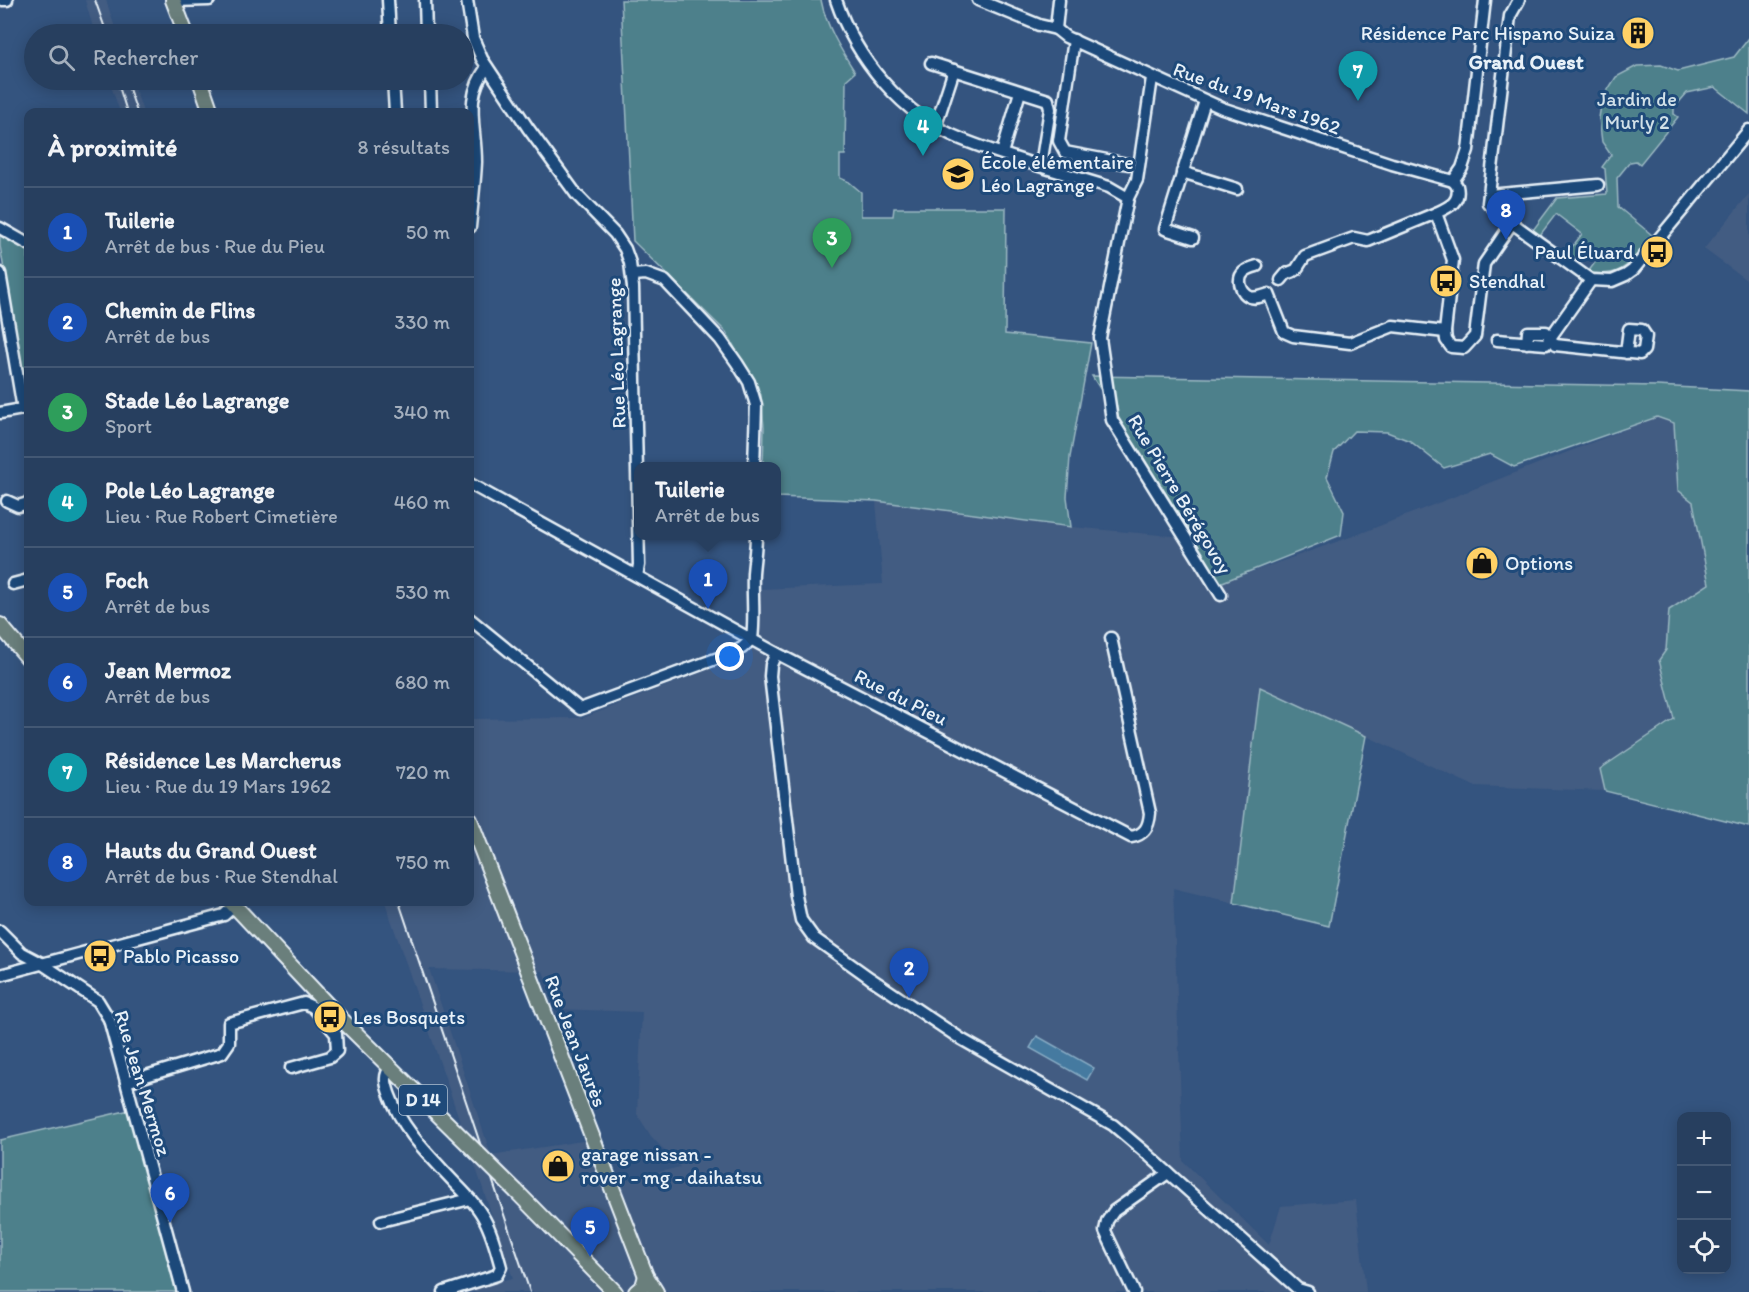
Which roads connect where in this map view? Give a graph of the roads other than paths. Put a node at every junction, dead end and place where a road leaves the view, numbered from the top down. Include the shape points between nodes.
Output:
1 (0, 0) edge
2 (7, 0) edge
3 (203, 0) edge
4 (209, 0) edge
5 (388, 0) edge
6 (425, 0) edge
7 (467, 0) edge
8 (836, 0) edge
9 (978, 0) edge
10 (1059, 0) edge
11 (1485, 0) edge
12 (1519, 0) edge
13 (174, 1) edge
14 (182, 24) edge
15 (389, 24) edge
16 (426, 24) edge
17 (471, 24) edge
18 (1056, 29) junction
19 (474, 40) edge
20 (1074, 40) junction
21 (931, 63) dead end
22 (487, 67) junction
23 (954, 70) junction
24 (1152, 78) junction
25 (203, 90) edge
26 (394, 90) edge
27 (430, 90) edge
28 (1020, 92) junction
29 (1205, 101) junction
30 (210, 108) edge
31 (395, 108) edge
32 (431, 108) edge
33 (473, 108) edge
34 (936, 125) junction
35 (474, 129) edge
36 (1749, 130) edge
37 (1002, 153) junction
38 (1128, 164) dead end
39 (1041, 165) junction
40 (1182, 172) junction
41 (1453, 181) junction
42 (474, 184) edge
43 (1598, 185) dead end
44 (1237, 189) dead end
45 (1489, 195) junction
46 (1128, 198) junction
47 (1436, 213) junction
48 (1512, 223) junction
49 (0, 228) edge
50 (1193, 238) dead end
51 (24, 242) edge
52 (1257, 266) dead end
53 (0, 273) edge
54 (632, 275) junction
55 (1281, 280) dead end
56 (1591, 280) junction
57 (1445, 332) junction
58 (1550, 338) junction
59 (1497, 340) dead end
60 (1626, 353) dead end
61 (24, 399) edge
62 (24, 409) edge
63 (0, 413) edge
64 (638, 462) edge
65 (754, 462) edge
66 (474, 486) edge
67 (7, 501) dead end
68 (24, 504) edge
69 (639, 540) edge
70 (756, 540) edge
71 (636, 576) junction
72 (24, 580) edge
73 (13, 584) dead end
74 (1221, 595) dead end
75 (474, 622) edge
76 (0, 625) edge
77 (1111, 638) dead end
78 (752, 639) junction
79 (24, 653) edge
80 (776, 653) junction
81 (474, 830) edge
82 (231, 906) edge
83 (234, 906) edge
84 (0, 932) edge
85 (42, 963) junction
86 (0, 975) edge
87 (291, 1068) dead end
88 (391, 1068) junction
89 (126, 1082) junction
90 (1168, 1173) junction
91 (470, 1199) junction
92 (381, 1221) dead end
93 (646, 1276) junction
94 (1301, 1291) edge
95 (183, 1292) edge
96 (444, 1292) edge
97 (615, 1292) edge
98 (636, 1292) edge
99 (647, 1292) edge
100 (656, 1292) edge
101 (1134, 1292) edge

1 - 2 street
3 - 4 street
3 - 13 street
5 - 15 street
6 - 16 street
7 - 17 street, Rue Léo Lagrange
8 - 34 street via 867,61 910,108
9 - 18 street, Rue du 19 Mars 1962
10 - 18 street
11 - 41 street via 1468,150
12 - 45 street via 1510,16
13 - 14 main road
18 - 20 street, Rue du 19 Mars 1962
19 - 22 street, Rue Léo Lagrange
20 - 24 street, Rue du 19 Mars 1962
20 - 38 street via 1059,141 1065,152
21 - 23 street
22 - 33 street via 472,96
22 - 54 street, Rue Léo Lagrange via 576,194 615,234 625,249
23 - 28 street
23 - 34 street
24 - 29 street, Rue du 19 Mars 1962
24 - 46 street, Rue Pierre Bérégovoy via 1137,180
25 - 30 main road
26 - 31 street
27 - 32 street
28 - 37 street
28 - 39 street via 1050,103
29 - 40 street
29 - 41 street, Rue du 19 Mars 1962
34 - 37 street
35 - 42 street
36 - 56 street via 1633,270 1612,281
37 - 39 street
39 - 46 street via 1109,187
40 - 44 street
40 - 50 street via 1164,229
41 - 47 street via 1459,190 1457,200
43 - 45 street
45 - 48 street via 1488,202
46 - 74 street, Rue Pierre Bérégovoy via 1100,338 1112,420
47 - 55 street via 1368,241 1354,238 1305,256 1296,270
47 - 57 street via 1453,260
48 - 56 street
48 - 57 street via 1484,264 1475,336 1470,344 1457,349 1450,347
49 - 51 street
52 - 57 street via 1241,276 1242,291 1249,297 1269,294 1284,332 1293,336 1350,343 1394,326
53 - 61 street
54 - 64 street, Rue Léo Lagrange
54 - 65 street via 646,274 665,281 720,339 737,363 749,382 756,405
56 - 58 street
58 - 59 street via 1546,344
58 - 60 street via 1555,345
62 - 63 street
66 - 71 street, Rue du Pieu
67 - 68 street
69 - 71 street, Rue Léo Lagrange
70 - 78 street
71 - 78 street, Rue du Pieu
72 - 73 street
75 - 78 street via 580,709 729,654
76 - 79 main road
77 - 80 street, Rue du Pieu via 1150,813 1146,830 1131,837
78 - 80 street, Rue du Pieu
80 - 90 street via 770,676 796,896 801,920 809,933 961,1039 1108,1122
81 - 93 main road, Rue Jean Jaurès
82 - 85 street via 224,915
83 - 88 main road, D 14
84 - 85 street, Rue Jean Mermoz via 22,952
85 - 86 street
85 - 89 street, Rue Jean Mermoz via 98,1001 109,1019
87 - 89 street via 330,1057 337,1051 336,1034 304,1003 229,1023 229,1043 222,1053
88 - 91 street via 386,1084 400,1118 418,1145
88 - 97 main road, D 14, bridge
89 - 95 street, Rue Jean Mermoz
90 - 94 street
90 - 101 street via 1114,1211 1107,1221 1105,1231
91 - 92 street
91 - 96 street via 493,1238 501,1268 497,1275
93 - 98 main road
93 - 99 main road
93 - 100 main road

